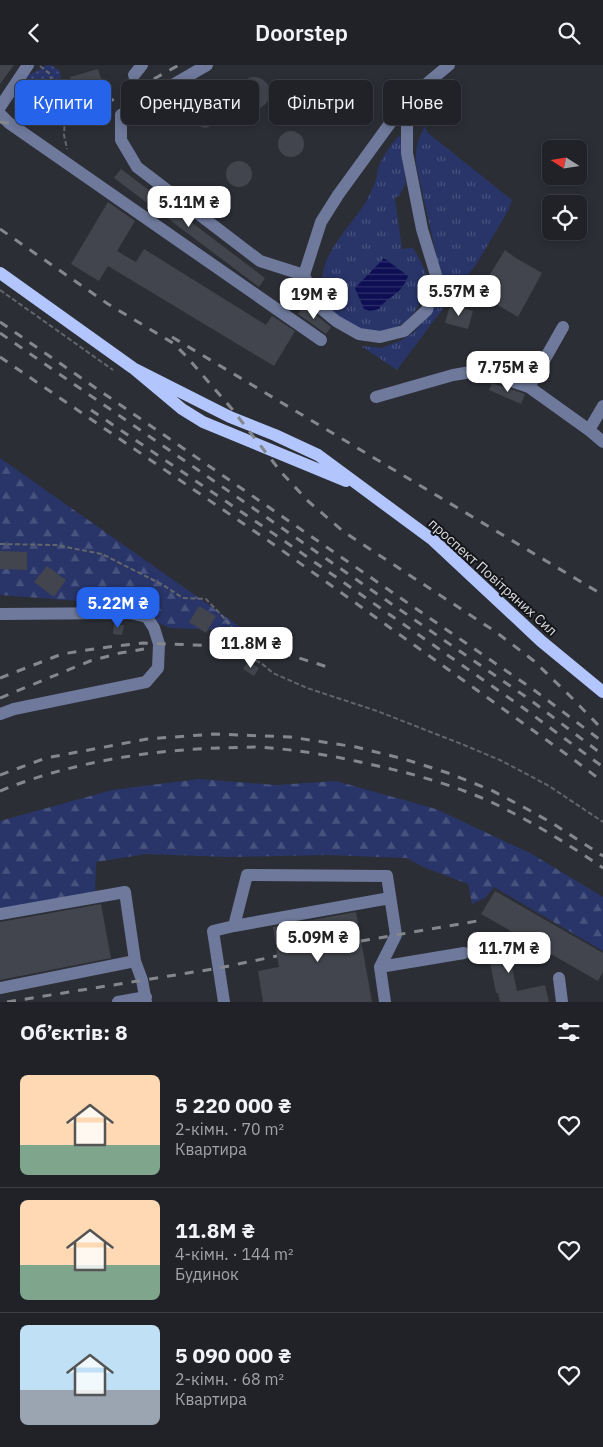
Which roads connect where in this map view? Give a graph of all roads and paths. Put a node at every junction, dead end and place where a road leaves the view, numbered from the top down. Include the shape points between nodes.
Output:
1 (28, 65) edge
2 (38, 65) edge
3 (207, 65) edge
4 (449, 65) edge
5 (431, 80) edge
6 (0, 107) edge
7 (0, 115) edge
8 (389, 125) edge
9 (407, 125) edge
10 (74, 169) junction
11 (0, 273) edge
12 (304, 275) junction
13 (563, 327) dead end
14 (321, 340) dead end
15 (528, 387) junction
16 (376, 397) dead end
17 (603, 406) edge
18 (589, 430) junction
19 (603, 442) edge
20 (0, 544) edge
21 (0, 614) edge
22 (603, 692) edge
23 (0, 714) edge
24 (603, 822) edge
25 (390, 898) junction
26 (0, 914) edge
27 (234, 926) junction
28 (464, 953) dead end
29 (136, 961) junction
30 (380, 967) junction
31 (559, 977) dead end
32 (0, 988) edge
33 (146, 999) edge
34 (118, 1002) edge
35 (224, 1002) edge
36 (385, 1002) edge
37 (562, 1002) edge

1 - 6 lane
2 - 10 path via 49,73 66,115 64,135
3 - 12 lane via 121,115 121,141 137,167 260,261
4 - 5 lane
7 - 10 lane
8 - 12 lane via 321,222
9 - 12 lane via 407,153 422,229 436,275 427,309 404,331 380,337 359,334 318,307
10 - 14 lane
11 - 22 main road, проспект Повітряних Сил via 133,367 182,409 203,422 360,487 391,508 433,540 541,641
13 - 15 lane
15 - 16 lane via 488,373 471,372
15 - 18 lane
17 - 18 lane
18 - 19 lane
20 - 24 path via 56,545 102,553 183,598 206,599 230,624 244,655 273,673 502,761
21 - 23 lane via 130,613 147,617 160,643 158,669 146,682
25 - 27 lane
25 - 27 lane via 387,876 247,875
25 - 30 lane via 396,935
26 - 29 lane via 124,892
27 - 35 lane via 213,931
28 - 30 lane
29 - 32 lane
29 - 33 lane
30 - 36 lane
31 - 37 lane
33 - 34 lane

